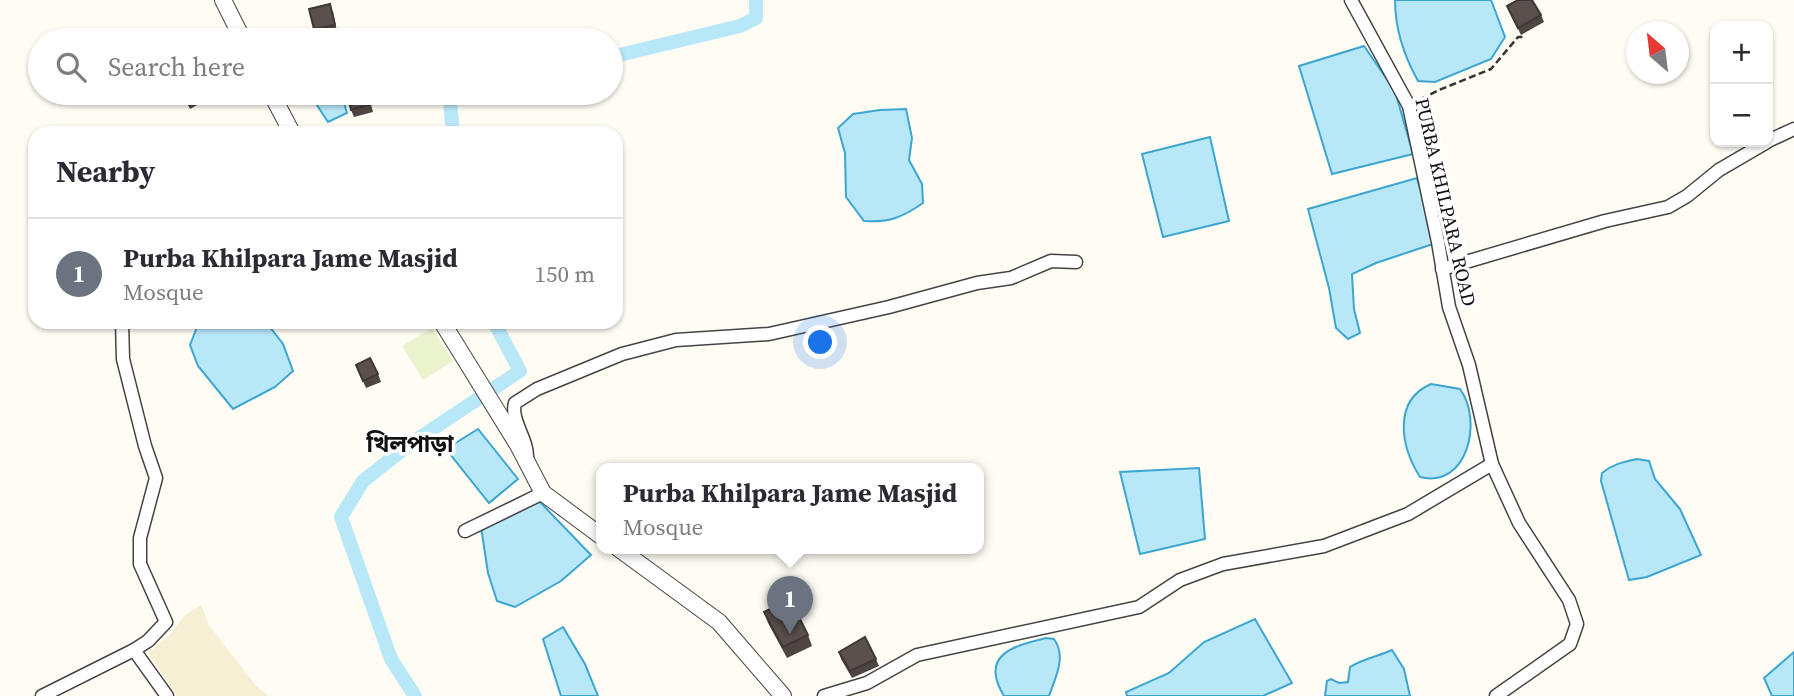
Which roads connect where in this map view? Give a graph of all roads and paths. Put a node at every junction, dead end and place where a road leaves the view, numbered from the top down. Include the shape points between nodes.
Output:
1 (223, 0) edge
2 (1351, 0) edge
3 (237, 28) edge
4 (1525, 37) dead end
5 (277, 105) edge
6 (1409, 106) junction
7 (288, 126) edge
8 (1794, 129) edge
9 (1773, 138) edge
10 (1757, 147) edge
11 (1076, 262) dead end
12 (1442, 268) junction
13 (122, 329) edge
14 (447, 329) edge
15 (527, 462) junction
16 (1492, 464) junction
17 (542, 493) junction
18 (465, 531) dead end
19 (596, 532) edge
20 (626, 554) edge
21 (134, 650) junction
22 (42, 696) edge
23 (167, 696) edge
24 (783, 696) edge
25 (824, 696) edge
26 (1496, 696) edge

1 - 3 street
2 - 6 street, PURBA KHILPARA ROAD
4 - 6 path via 1518,37 1492,69
5 - 7 street
6 - 12 street, PURBA KHILPARA ROAD
8 - 9 street
10 - 12 street via 1668,207
11 - 15 street via 1051,261 1010,278 769,334 676,340 622,354 537,389 515,403
12 - 16 street, PURBA KHILPARA ROAD
13 - 21 street via 123,359 156,478 140,538 140,564 166,622
14 - 15 street
15 - 17 street
16 - 25 street via 1408,514 1324,546 1223,564 1180,580 1139,607 917,655 867,683
16 - 26 street, PURBA KHILPARA ROAD via 1519,523 1569,600 1577,624 1570,644
17 - 18 street
17 - 19 street
20 - 24 street via 719,622
21 - 22 street
21 - 23 street

